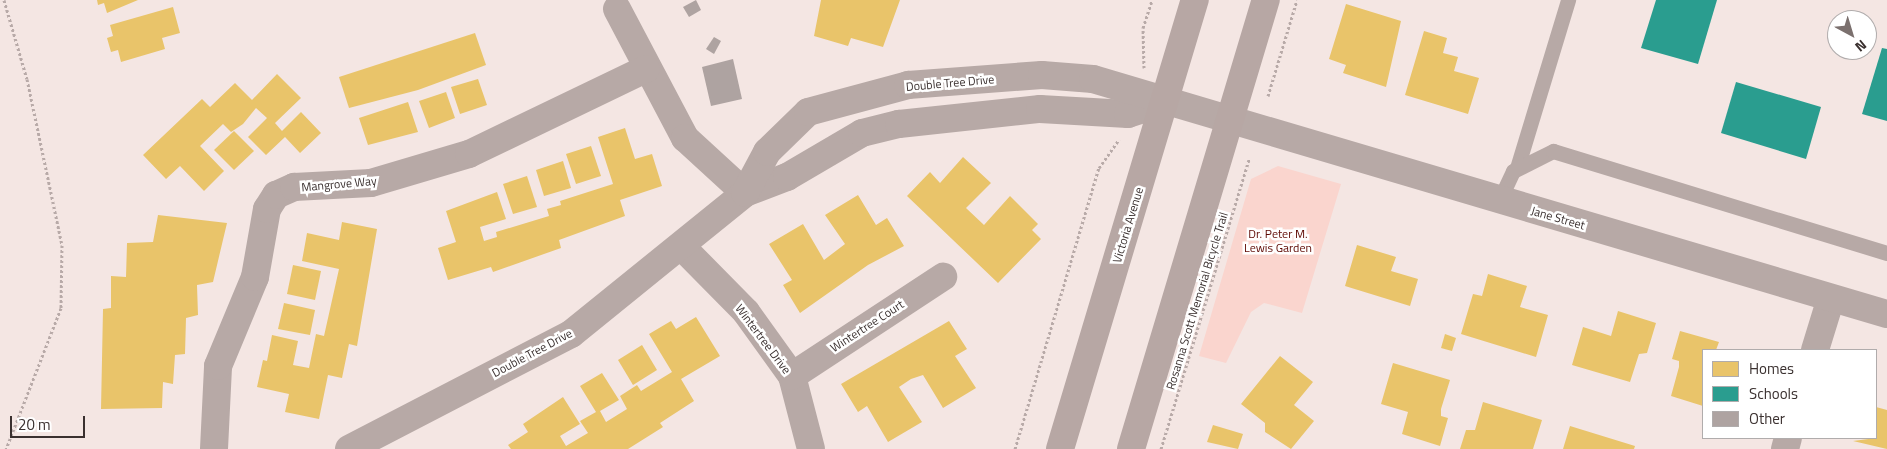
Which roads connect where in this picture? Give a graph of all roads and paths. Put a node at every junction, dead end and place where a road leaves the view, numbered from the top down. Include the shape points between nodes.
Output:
1 (4, 0) edge
2 (1152, 0) edge
3 (1196, 0) edge
4 (1266, 0) edge
5 (1297, 0) edge
6 (1568, 0) edge
7 (617, 8) dead end
8 (646, 69) junction
9 (1144, 69) dead end
10 (1268, 96) dead end
11 (1165, 102) junction
12 (1230, 119) junction
13 (1119, 139) dead end
14 (1249, 159) dead end
15 (1517, 168) junction
16 (745, 192) junction
17 (1499, 200) junction
18 (682, 247) junction
19 (1887, 253) edge
20 (943, 277) dead end
21 (1831, 298) junction
22 (1887, 314) edge
23 (1815, 349) edge
24 (792, 376) junction
25 (6, 449) edge
26 (214, 449) edge
27 (349, 449) edge
28 (811, 449) edge
29 (1015, 449) edge
30 (1060, 449) edge
31 (1130, 449) edge
32 (1162, 449) edge

1 - 25 path via 27,79 62,245 61,308
2 - 9 path via 1143,28
3 - 11 main road, Victoria Avenue
4 - 12 main road
5 - 10 path
6 - 15 lane
7 - 8 street
8 - 16 street via 685,138
8 - 26 street, Mangrove Way via 469,154 371,183 294,187 276,195 267,209 255,277 218,366
11 - 12 street, Double Tree Drive
11 - 16 street, Double Tree Drive via 1128,114 1040,109 899,124 862,133 787,177
11 - 16 street, Double Tree Drive via 1093,80 1042,75 908,86 808,112 767,152
11 - 30 main road, Victoria Avenue
12 - 17 street, Jane Street
12 - 31 main road
13 - 29 path via 1099,168
14 - 32 path, Rosanna Scott Memorial Bicycle Trail
15 - 17 lane
15 - 19 lane via 1553,151
16 - 18 street, Double Tree Drive
17 - 21 street, Jane Street
18 - 24 street, Wintertree Drive via 746,312
18 - 27 street, Double Tree Drive via 571,334
20 - 24 street, Wintertree Court
21 - 22 street, Jane Street
21 - 23 street
24 - 28 street, Wintertree Drive

